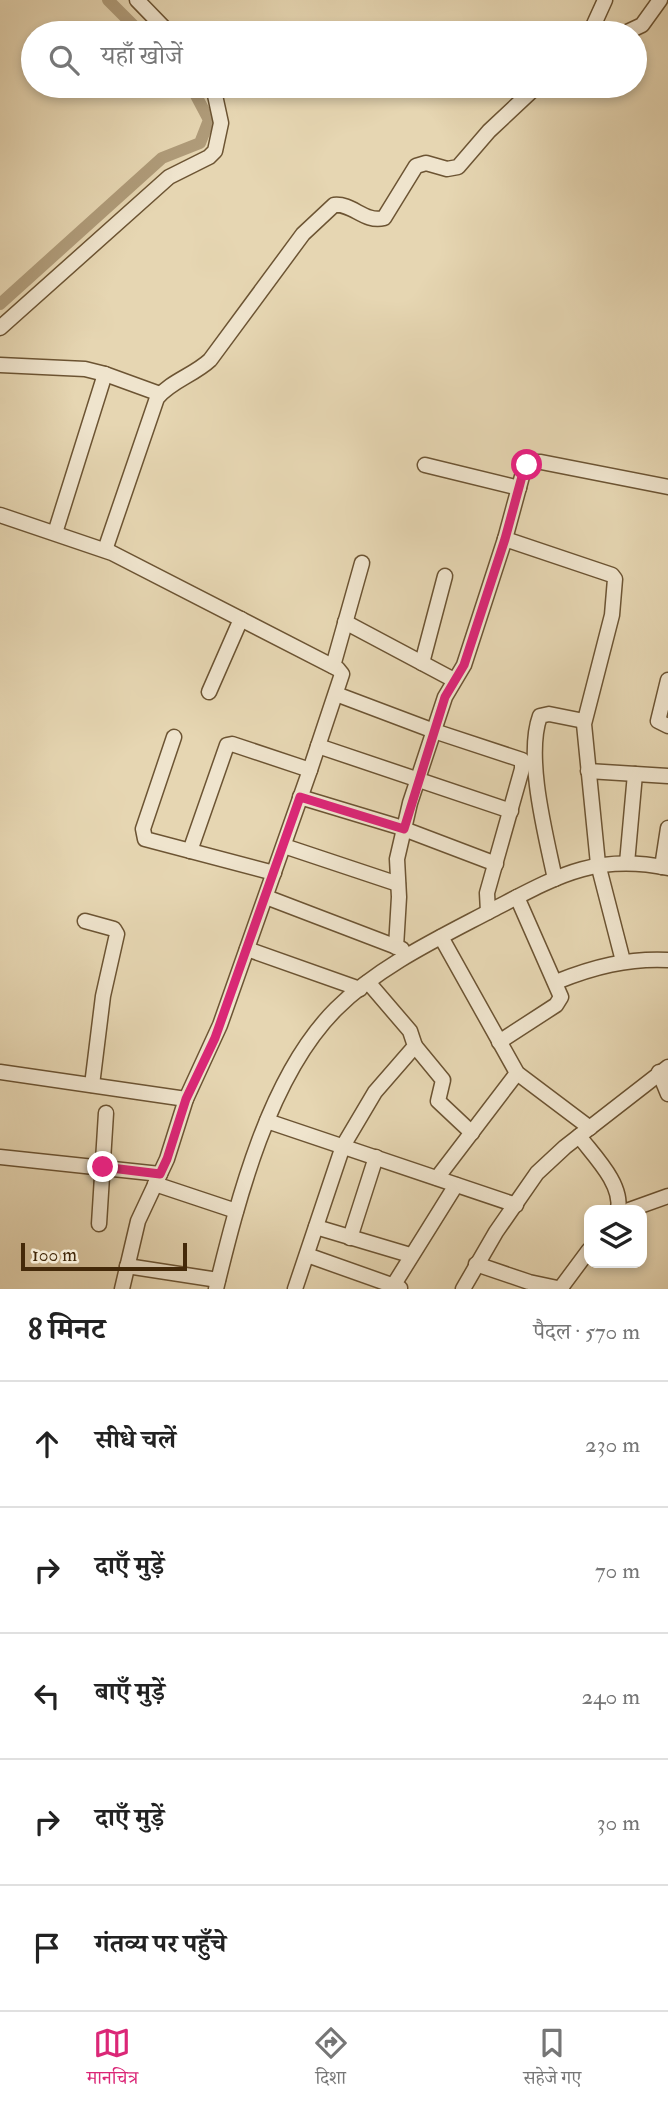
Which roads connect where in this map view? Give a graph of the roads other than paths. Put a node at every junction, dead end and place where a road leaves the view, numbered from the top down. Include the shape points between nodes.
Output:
1 (137, 0) edge
2 (604, 0) edge
3 (660, 0) edge
4 (157, 21) edge
5 (595, 21) edge
6 (645, 21) edge
7 (216, 98) edge
8 (524, 98) edge
9 (0, 328) edge
10 (0, 365) edge
11 (105, 374) junction
12 (160, 394) junction
13 (425, 465) dead end
14 (668, 487) edge
15 (519, 488) junction
16 (0, 515) edge
17 (55, 533) junction
18 (505, 539) junction
19 (105, 550) junction
20 (362, 564) dead end
21 (445, 576) dead end
22 (241, 619) junction
23 (345, 622) junction
24 (422, 663) junction
25 (333, 666) junction
26 (454, 680) junction
27 (668, 680) edge
28 (209, 692) dead end
29 (336, 694) junction
30 (584, 721) junction
31 (668, 726) edge
32 (434, 731) junction
33 (174, 737) dead end
34 (318, 746) junction
35 (535, 751) junction
36 (522, 760) junction
37 (310, 770) junction
38 (588, 771) junction
39 (635, 774) junction
40 (668, 776) edge
41 (418, 780) junction
42 (300, 797) junction
43 (511, 811) junction
44 (668, 828) edge
45 (404, 829) junction
46 (284, 846) junction
47 (190, 851) junction
48 (496, 863) junction
49 (627, 863) junction
50 (598, 864) junction
51 (665, 867) edge
52 (274, 873) junction
53 (555, 879) junction
54 (398, 884) junction
55 (266, 897) junction
56 (517, 897) junction
57 (488, 912) junction
58 (85, 921) dead end
59 (441, 937) junction
60 (396, 947) junction
61 (247, 949) junction
62 (413, 953) junction
63 (668, 960) edge
64 (623, 961) junction
65 (556, 982) junction
66 (364, 985) junction
67 (499, 1042) junction
68 (415, 1046) junction
69 (664, 1070) edge
70 (0, 1072) edge
71 (517, 1073) junction
72 (92, 1085) junction
73 (668, 1094) edge
74 (186, 1099) junction
75 (106, 1113) dead end
76 (268, 1121) junction
77 (585, 1132) junction
78 (472, 1133) junction
79 (343, 1146) junction
80 (0, 1157) edge
81 (376, 1157) junction
82 (103, 1167) junction
83 (437, 1178) junction
84 (157, 1179) junction
85 (456, 1185) junction
86 (668, 1196) edge
87 (516, 1205) junction
88 (619, 1205) edge
89 (643, 1205) edge
90 (236, 1211) junction
91 (99, 1224) dead end
92 (316, 1227) junction
93 (349, 1238) junction
94 (307, 1255) junction
95 (410, 1255) junction
96 (584, 1257) edge
97 (477, 1264) junction
98 (127, 1266) junction
99 (217, 1285) edge
100 (397, 1287) edge
101 (122, 1289) edge
102 (295, 1289) edge
103 (463, 1289) edge
104 (561, 1289) edge

1 - 4 street
2 - 5 street
3 - 6 street
7 - 9 street via 221,123 215,151 169,177
8 - 12 street via 458,167 416,166 384,218 368,218 341,204 328,208 303,234 210,360
10 - 11 street
11 - 12 street
11 - 17 street
12 - 19 street
13 - 15 street
14 - 15 street via 541,462 527,465
15 - 18 street
16 - 17 street
17 - 19 street
18 - 26 street via 464,665
18 - 30 street via 615,579 612,615
19 - 22 street
20 - 23 street
21 - 24 street
22 - 25 street
22 - 28 street
23 - 24 street
23 - 25 street
24 - 26 street
25 - 29 street via 342,674
26 - 32 street
27 - 31 street via 658,721
29 - 32 street
29 - 34 street
30 - 35 street via 540,716
30 - 38 street
32 - 36 street
32 - 41 street
33 - 47 street via 143,835 149,841
34 - 37 street
34 - 41 street
35 - 36 street
35 - 53 street
36 - 43 street
37 - 42 street
37 - 47 street via 227,745
38 - 39 street
38 - 50 street
39 - 40 street
39 - 49 street
41 - 43 street
41 - 45 street
42 - 45 street
42 - 46 street
43 - 48 street
44 - 51 street
45 - 48 street
45 - 54 street via 397,859
46 - 52 street
46 - 54 street
47 - 52 street
48 - 57 street via 487,893
49 - 50 street
49 - 51 street
50 - 53 street
50 - 64 street
52 - 55 street
53 - 56 street
54 - 60 street
55 - 60 street
55 - 61 street
56 - 57 street
56 - 65 street
57 - 59 street
58 - 72 street via 114,929 117,934 103,996
59 - 62 street
59 - 67 street
60 - 62 street
61 - 66 street
61 - 74 street via 215,1038
62 - 66 street
63 - 64 street
64 - 65 street
65 - 67 street via 560,1001
66 - 68 street via 410,1031
66 - 76 street via 313,1035 287,1077
67 - 71 street
68 - 78 street via 443,1080 439,1102
68 - 79 street via 375,1092
69 - 73 street
69 - 77 street
70 - 72 street
71 - 77 street
71 - 78 street
72 - 74 street
74 - 84 street
75 - 82 street
76 - 79 street
76 - 90 street
77 - 87 street via 537,1173
77 - 88 street via 615,1187
78 - 83 street
79 - 81 street
79 - 92 street
80 - 82 street
81 - 83 street
81 - 93 street
82 - 84 street
82 - 91 street
83 - 85 street
84 - 90 street
84 - 98 street via 138,1221
85 - 87 street
85 - 95 street
86 - 89 street
87 - 97 street
90 - 99 street
92 - 93 street
92 - 94 street
93 - 95 street
94 - 100 street
94 - 102 street
95 - 100 street
96 - 104 street
97 - 103 street
97 - 104 street
98 - 99 street
98 - 101 street

